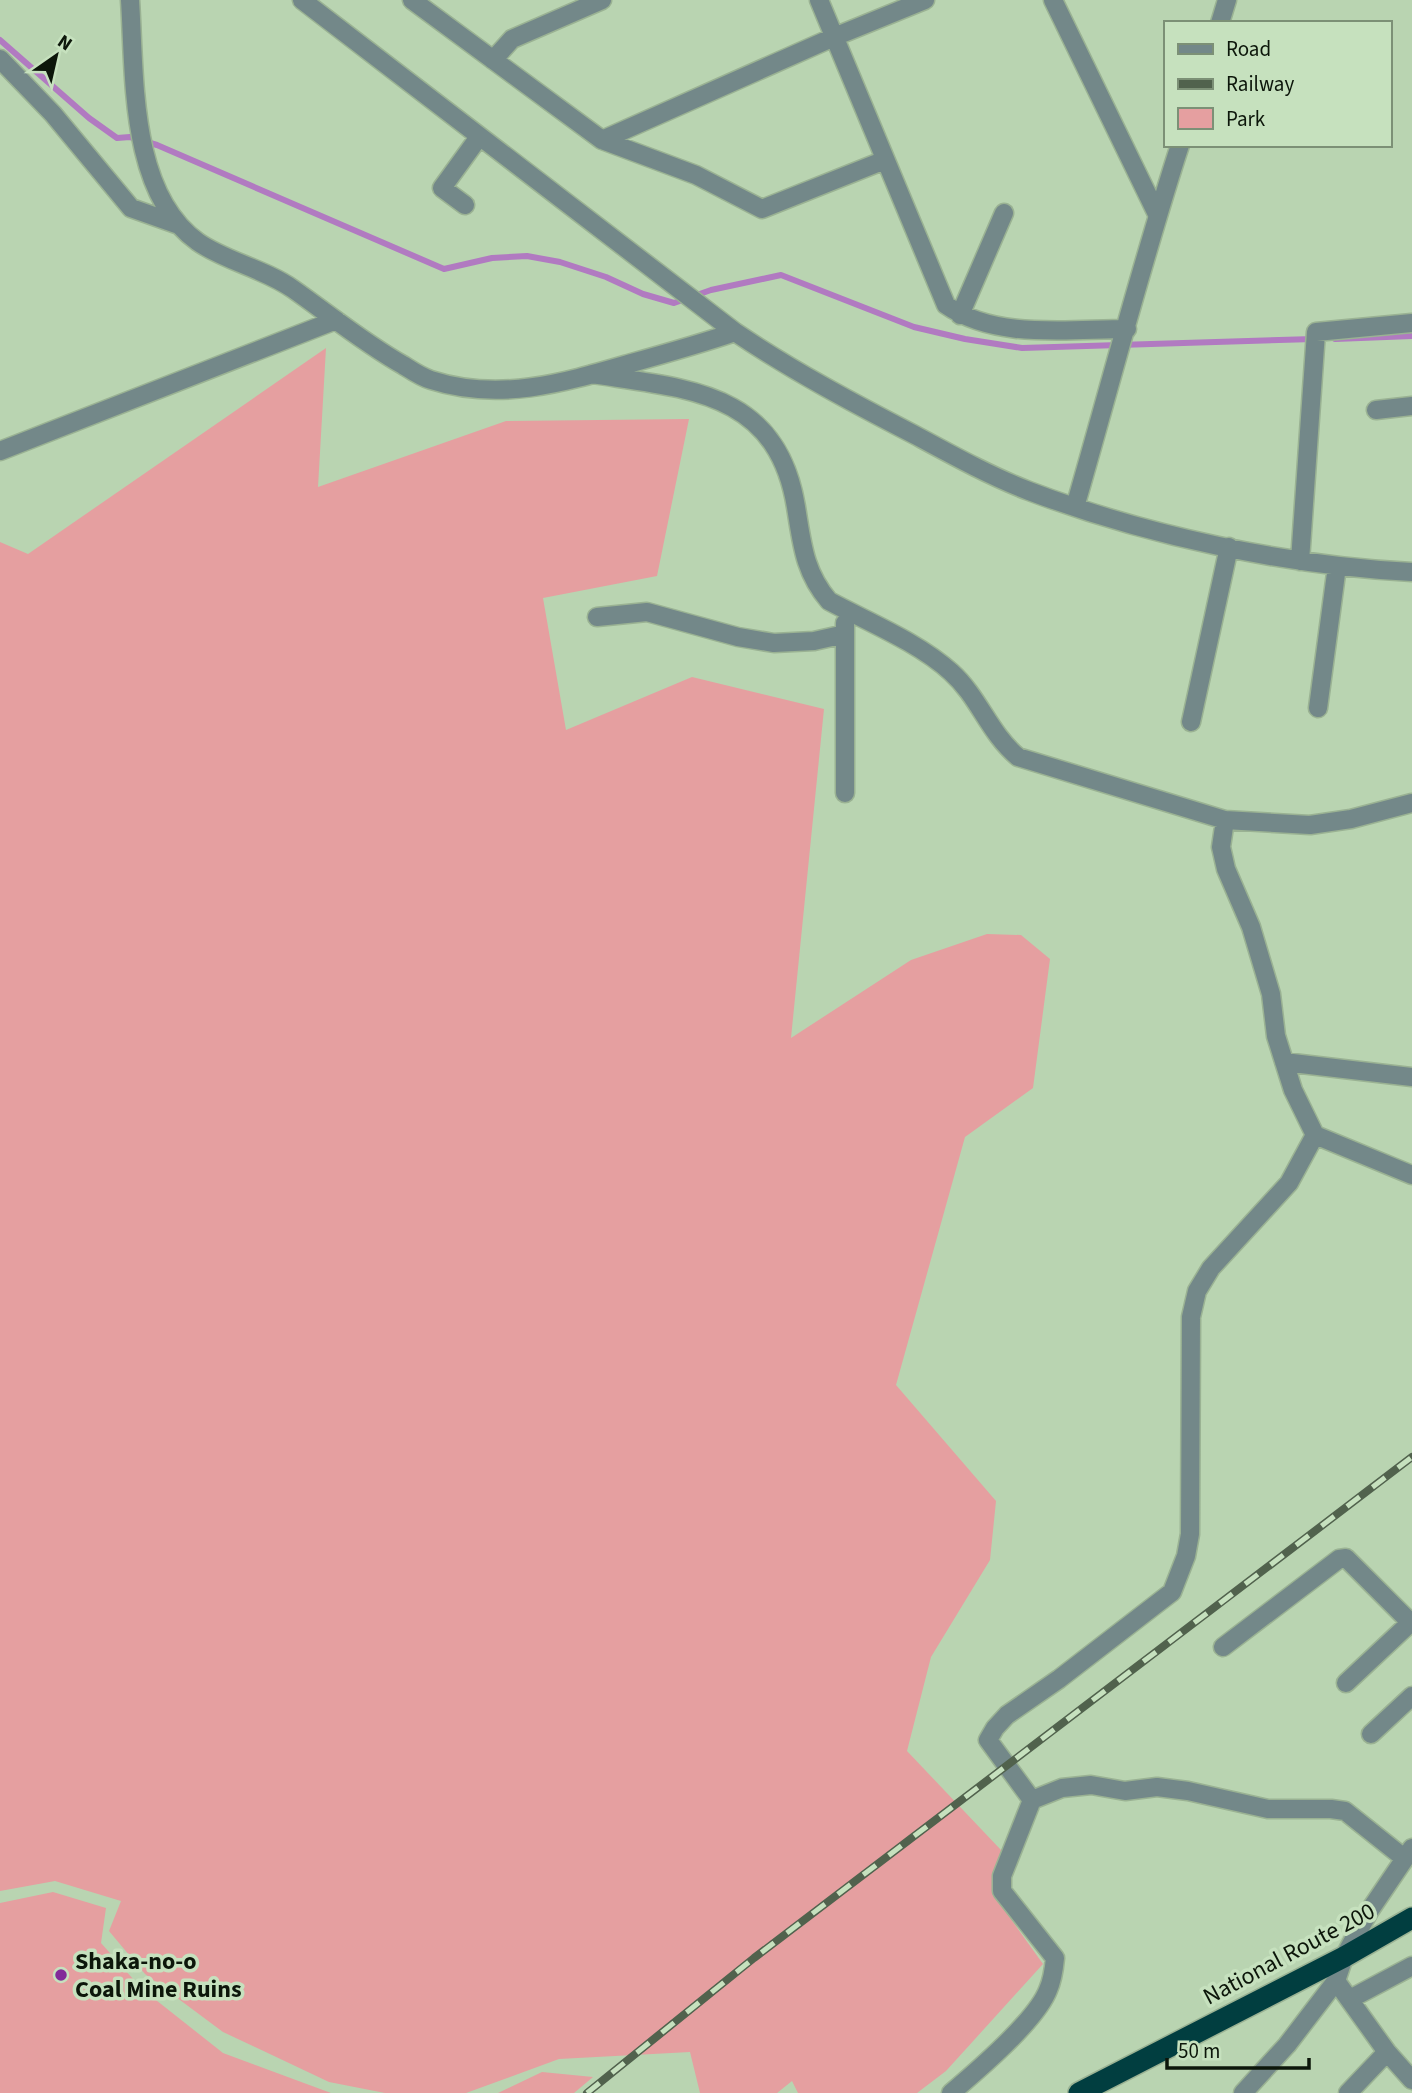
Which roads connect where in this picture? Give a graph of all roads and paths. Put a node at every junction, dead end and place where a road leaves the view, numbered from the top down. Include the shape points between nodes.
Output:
1 (130, 0) edge
2 (302, 0) edge
3 (412, 0) edge
4 (602, 0) edge
5 (819, 0) edge
6 (925, 0) edge
7 (1053, 0) edge
8 (1227, 0) edge
9 (1221, 21) edge
10 (834, 37) junction
11 (0, 59) edge
12 (493, 60) junction
13 (479, 137) junction
14 (601, 140) junction
15 (1179, 147) edge
16 (885, 160) junction
17 (465, 205) dead end
18 (1004, 213) dead end
19 (1157, 214) junction
20 (179, 225) junction
21 (960, 315) junction
22 (336, 320) junction
23 (1412, 323) edge
24 (1127, 329) junction
25 (735, 332) junction
26 (592, 374) junction
27 (1412, 406) edge
28 (1376, 410) dead end
29 (0, 451) edge
30 (1075, 507) junction
31 (1229, 547) junction
32 (1300, 561) junction
33 (1337, 566) junction
34 (1412, 572) edge
35 (844, 609) junction
36 (597, 617) dead end
37 (845, 634) junction
38 (1318, 708) dead end
39 (1191, 722) dead end
40 (845, 793) dead end
41 (1412, 803) edge
42 (1225, 820) junction
43 (1284, 1062) junction
44 (1412, 1077) edge
45 (1315, 1135) junction
46 (1412, 1175) edge
47 (1411, 1623) edge
48 (1223, 1647) dead end
49 (1346, 1683) dead end
50 (1412, 1696) edge
51 (1371, 1734) dead end
52 (1032, 1800) junction
53 (1408, 1853) edge
54 (1412, 1918) edge
55 (1344, 1957) junction
56 (1412, 1966) edge
57 (1336, 1981) junction
58 (1350, 1999) junction
59 (1387, 2052) junction
60 (1412, 2080) edge
61 (951, 2093) edge
62 (1079, 2093) edge
63 (1243, 2093) edge
64 (1348, 2093) edge

1 - 20 street via 140,130 153,183
2 - 13 street
3 - 12 street
4 - 12 street via 512,39
5 - 10 street
6 - 10 street
7 - 19 street
8 - 9 street
10 - 14 street
10 - 16 street
11 - 20 street via 131,208
12 - 14 street
13 - 17 street via 442,188
13 - 25 street
14 - 16 street via 696,175 762,209
15 - 19 street
16 - 21 street via 946,305
18 - 21 street
19 - 24 street
20 - 22 street via 201,244 289,286
21 - 24 street via 1017,329
22 - 26 street via 429,380 467,388 531,389
22 - 29 street
23 - 32 street via 1316,332
24 - 30 street
25 - 26 street
25 - 30 street via 788,368 937,447 1027,490
26 - 35 street via 709,396 757,425 777,448 792,481 809,572 829,601
27 - 28 street
30 - 31 street
31 - 32 street
31 - 39 street
32 - 33 street
33 - 34 street
33 - 38 street
35 - 37 street
35 - 42 street via 930,655 951,672 1004,745 1018,757
36 - 37 street via 647,612 774,643
37 - 40 street
41 - 42 street via 1310,825
42 - 43 street via 1221,847 1226,869 1268,980
43 - 44 street
43 - 45 street
45 - 46 street
45 - 52 street via 1289,1183 1211,1268 1197,1291 1191,1317 1189,1534 1172,1592 1007,1715 988,1740
47 - 48 street via 1346,1558
47 - 49 street
50 - 51 street
52 - 53 street via 1062,1787 1091,1785 1125,1791 1157,1787 1188,1791 1268,1810 1331,1809 1345,1811
52 - 61 street via 1002,1876 1002,1891 1055,1958 1048,1991 985,2065
53 - 55 street
54 - 55 highway, National Route 200
55 - 57 street
55 - 62 highway, National Route 200
56 - 58 street
57 - 58 street
57 - 63 street
58 - 59 street
59 - 60 street
59 - 64 street

